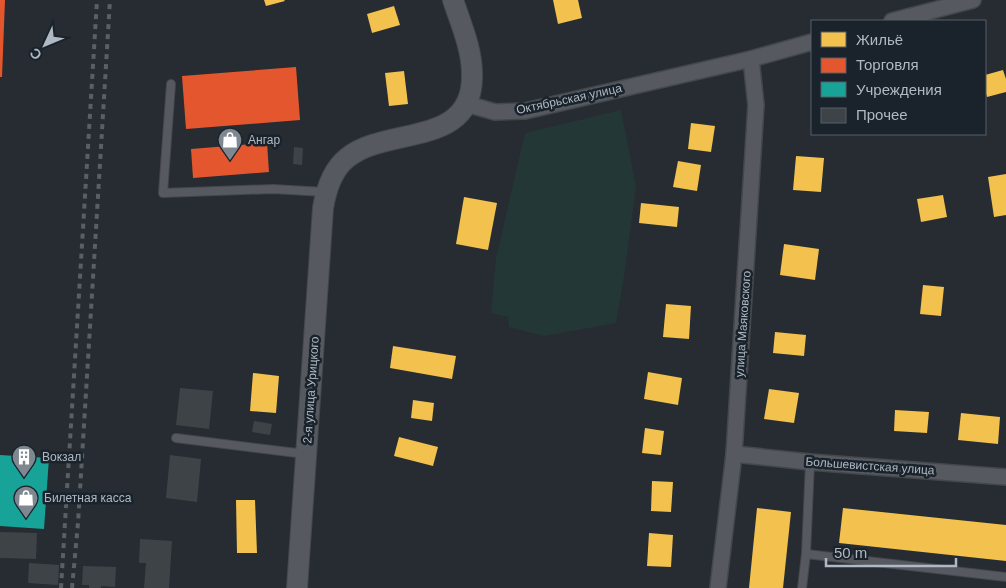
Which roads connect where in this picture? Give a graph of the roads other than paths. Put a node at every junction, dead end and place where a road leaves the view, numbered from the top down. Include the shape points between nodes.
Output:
1 (453, 0) edge
2 (973, 0) edge
3 (896, 20) edge
4 (811, 42) edge
5 (751, 58) junction
6 (171, 84) dead end
7 (467, 104) junction
8 (326, 192) junction
9 (176, 438) dead end
10 (307, 454) junction
11 (734, 454) junction
12 (810, 462) junction
13 (1006, 477) edge
14 (806, 554) junction
15 (1006, 577) edge
16 (297, 588) edge
17 (718, 588) edge
18 (802, 588) edge

1 - 7 street via 471,59 471,90
2 - 3 street
4 - 5 street, Октябрьская улица
5 - 7 street, Октябрьская улица via 525,111 495,112
5 - 11 street, улица Маяковского via 756,105
6 - 8 lane via 163,193 273,189
7 - 8 street via 448,123 434,130 377,144 347,158 332,177
8 - 10 street, 2-я улица Урицкого
9 - 10 lane
10 - 16 street, 2-я улица Урицкого
11 - 12 street, Большевистская улица
11 - 17 street, улица Маяковского
12 - 13 street, Большевистская улица
12 - 14 lane
14 - 15 lane
14 - 18 lane

